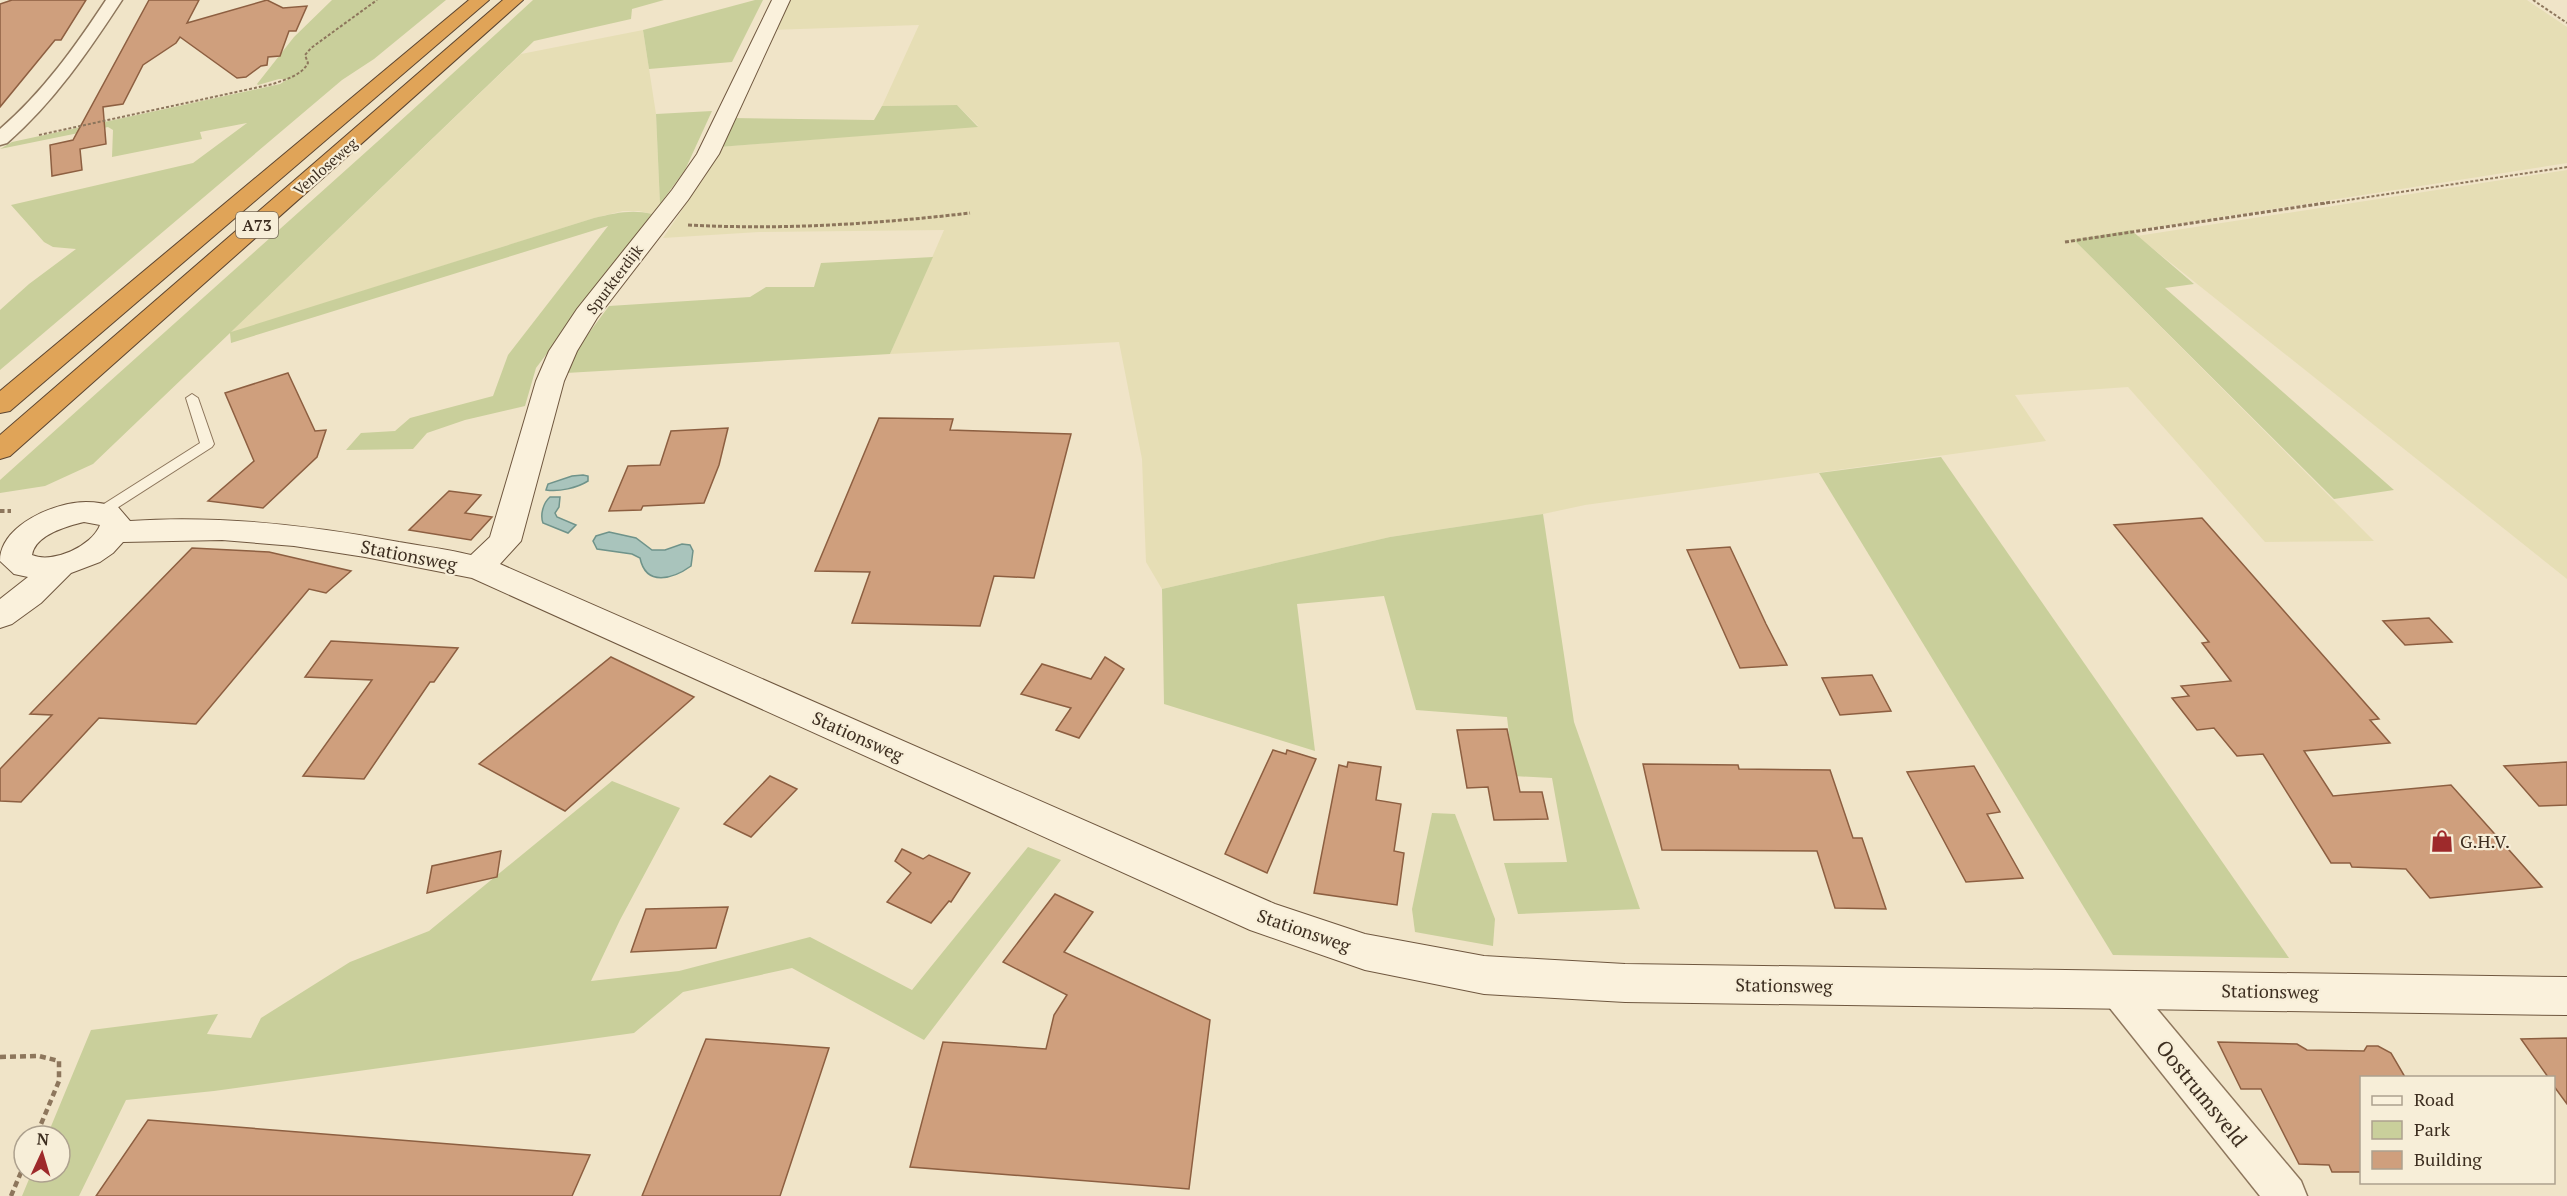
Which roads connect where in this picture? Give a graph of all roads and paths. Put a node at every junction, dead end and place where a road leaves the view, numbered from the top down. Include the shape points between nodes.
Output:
1 (114, 0) edge
2 (377, 0) edge
3 (480, 0) edge
4 (514, 0) edge
5 (781, 0) edge
6 (2533, 0) edge
7 (2567, 23) edge
8 (28, 137) dead end
9 (0, 139) edge
10 (2567, 167) edge
11 (970, 213) dead end
12 (657, 223) junction
13 (2065, 242) dead end
14 (192, 398) dead end
15 (0, 405) edge
16 (0, 450) edge
17 (0, 511) edge
18 (107, 522) junction
19 (15, 525) edge
20 (24, 566) junction
21 (59, 566) junction
22 (477, 568) junction
23 (0, 592) edge
24 (0, 616) edge
25 (2118, 990) junction
26 (2567, 996) edge
27 (0, 1057) edge
28 (41, 1124) edge
29 (2286, 1196) edge

1 - 9 street via 66,71 28,116
2 - 8 path via 311,48 305,55 308,63 304,70 273,84
3 - 15 highway, Venloseweg / A73
4 - 16 highway, Venloseweg / A73
5 - 12 street, Spurkterdijk via 708,154
6 - 7 path
10 - 13 path
11 - 12 path via 901,222 733,228
12 - 22 street, Spurkterdijk via 562,351 505,541
14 - 18 lane via 207,444
17 - 19 path
18 - 19 street, Stationsweg via 84,512 46,523
18 - 21 street via 94,552
18 - 22 street, Stationsweg via 246,532 373,548
19 - 20 street via 15,559
20 - 21 street
20 - 23 street
21 - 24 street via 29,596
22 - 25 street, Stationsweg via 1264,918 1365,952 1484,975 1625,983
25 - 26 street, Stationsweg
25 - 29 street, Oostrumsveld
27 - 28 path via 39,1056 59,1062 59,1082

